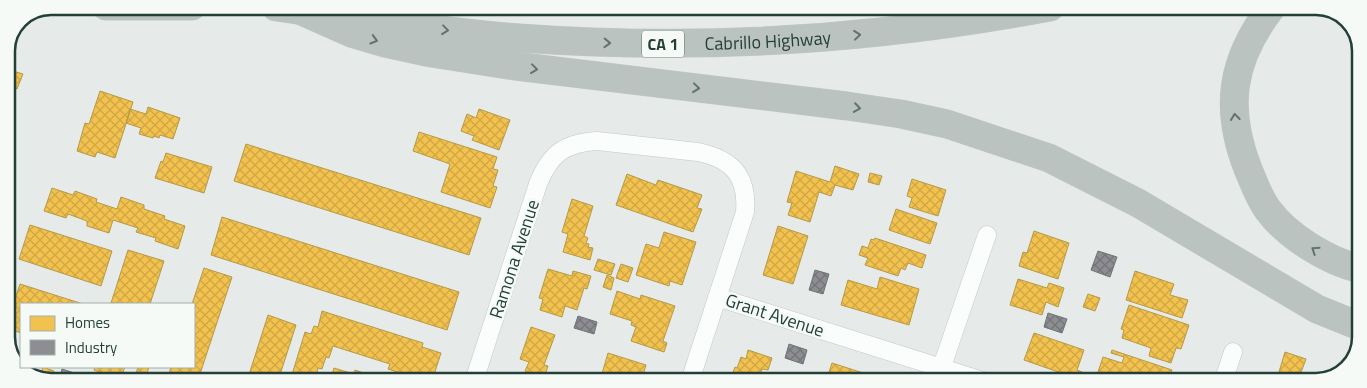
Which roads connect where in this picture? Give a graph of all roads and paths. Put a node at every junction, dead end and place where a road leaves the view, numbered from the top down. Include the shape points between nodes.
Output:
1 (304, 15) edge
2 (335, 15) edge
3 (1005, 15) edge
4 (1266, 15) edge
5 (567, 147) joint
6 (986, 235) dead end
7 (1352, 267) edge
8 (717, 297) junction
9 (1352, 323) edge
10 (1233, 352) dead end
11 (477, 373) edge
12 (693, 373) edge
13 (934, 373) edge
14 (941, 373) edge
15 (1226, 373) edge

1 -> 9 highway via 385,43 439,54 856,107 948,124 1048,158 1094,180 1317,309
2 -> 3 highway, Cabrillo Highway / CA 1 via 519,38 701,44 883,33
7 -> 4 highway via 1319,254 1281,225 1257,192 1243,156 1234,116 1237,78 1250,40
5 - 8 street, Grant Avenue via 597,141 698,152 725,161 734,169 744,187 745,212
5 - 11 street, Ramona Avenue via 558,152 545,168 538,184
6 - 14 street
8 - 12 street
8 - 13 street, Grant Avenue
10 - 15 street

